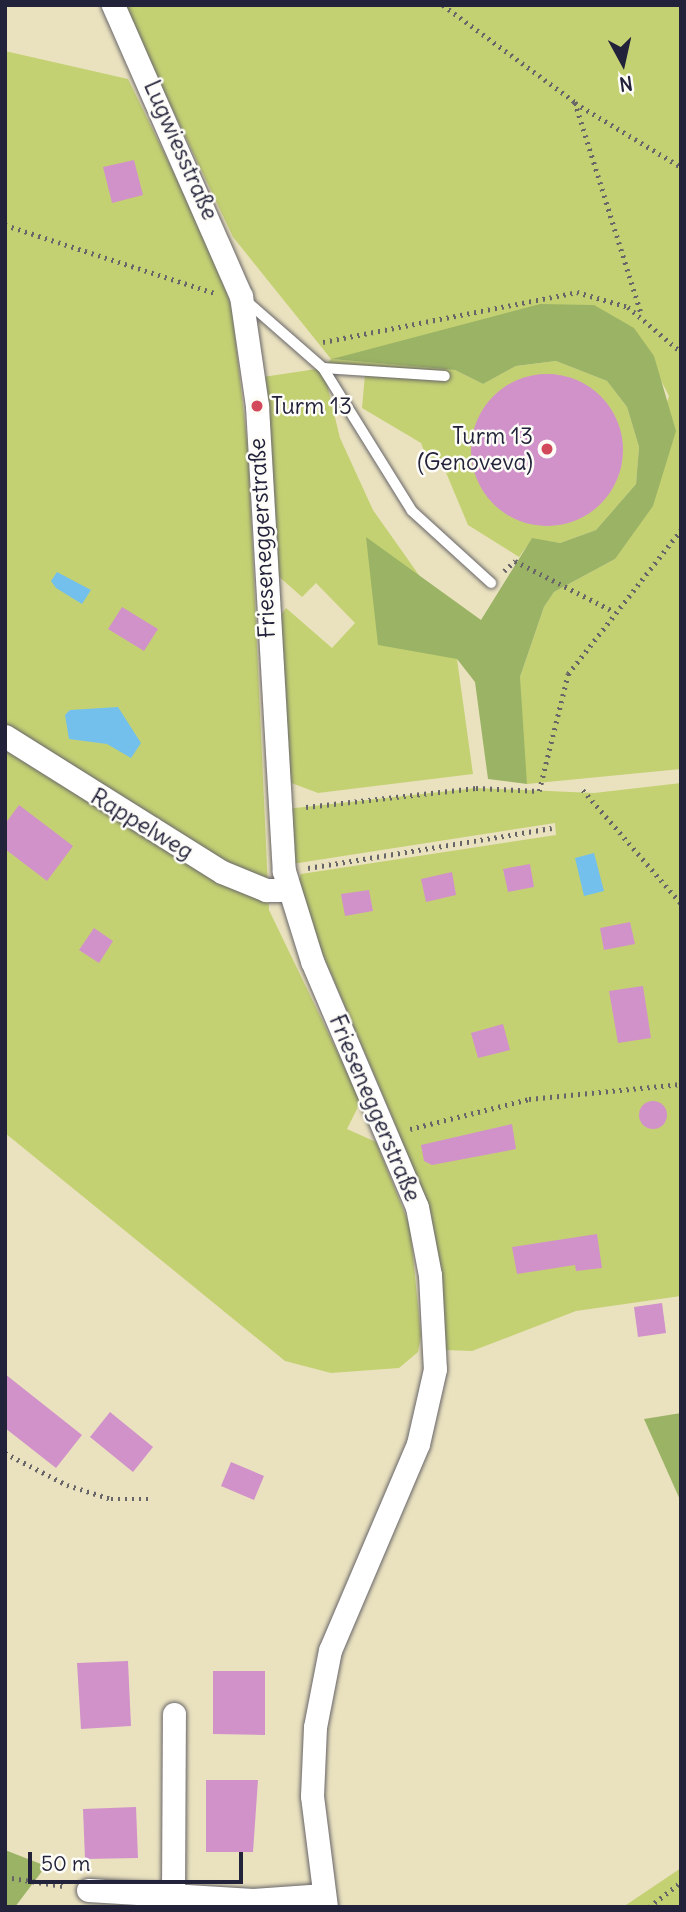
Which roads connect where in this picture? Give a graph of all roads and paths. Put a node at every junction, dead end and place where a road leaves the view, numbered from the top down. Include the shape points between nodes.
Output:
1 (113, 5) edge
2 (443, 5) edge
3 (575, 102) junction
4 (681, 167) edge
5 (5, 225) edge
6 (241, 296) junction
7 (642, 317) junction
8 (297, 344) junction
9 (681, 352) edge
10 (323, 368) junction
11 (445, 376) dead end
12 (681, 530) edge
13 (491, 583) joint
14 (613, 611) junction
15 (5, 736) edge
16 (583, 790) dead end
17 (277, 810) junction
18 (552, 828) dead end
19 (286, 881) junction
20 (681, 903) edge
21 (681, 1084) edge
22 (390, 1135) junction
23 (5, 1453) edge
24 (152, 1499) dead end
25 (174, 1714) dead end
26 (5, 1877) edge
27 (681, 1882) edge
28 (88, 1889) joint
29 (173, 1894) junction
30 (325, 1901) edge
31 (649, 1907) edge

1 - 6 street, Lugwiesstraße
2 - 3 path
3 - 4 path
3 - 7 path
5 - 6 path via 190,289
6 - 8 lane
6 - 17 street, Frieseneggerstraße via 257,406
7 - 8 path via 611,300 577,292 358,339
7 - 9 path
8 - 10 lane
10 - 11 lane
10 - 13 lane via 412,511
12 - 14 path
13 - 14 path via 515,561
14 - 17 path via 568,674 539,791 476,788
15 - 19 street, Rappelweg via 222,872 266,890
16 - 20 path
17 - 19 street, Frieseneggerstraße
18 - 19 path
19 - 22 street, Frieseneggerstraße via 312,961
21 - 22 path via 529,1099
22 - 30 street, Frieseneggerstraße via 419,1220 435,1369 418,1444 330,1650 315,1727 312,1796
23 - 24 path via 67,1485 111,1499
25 - 29 street
26 - 28 path
27 - 31 path
28 - 29 street
29 - 30 street

